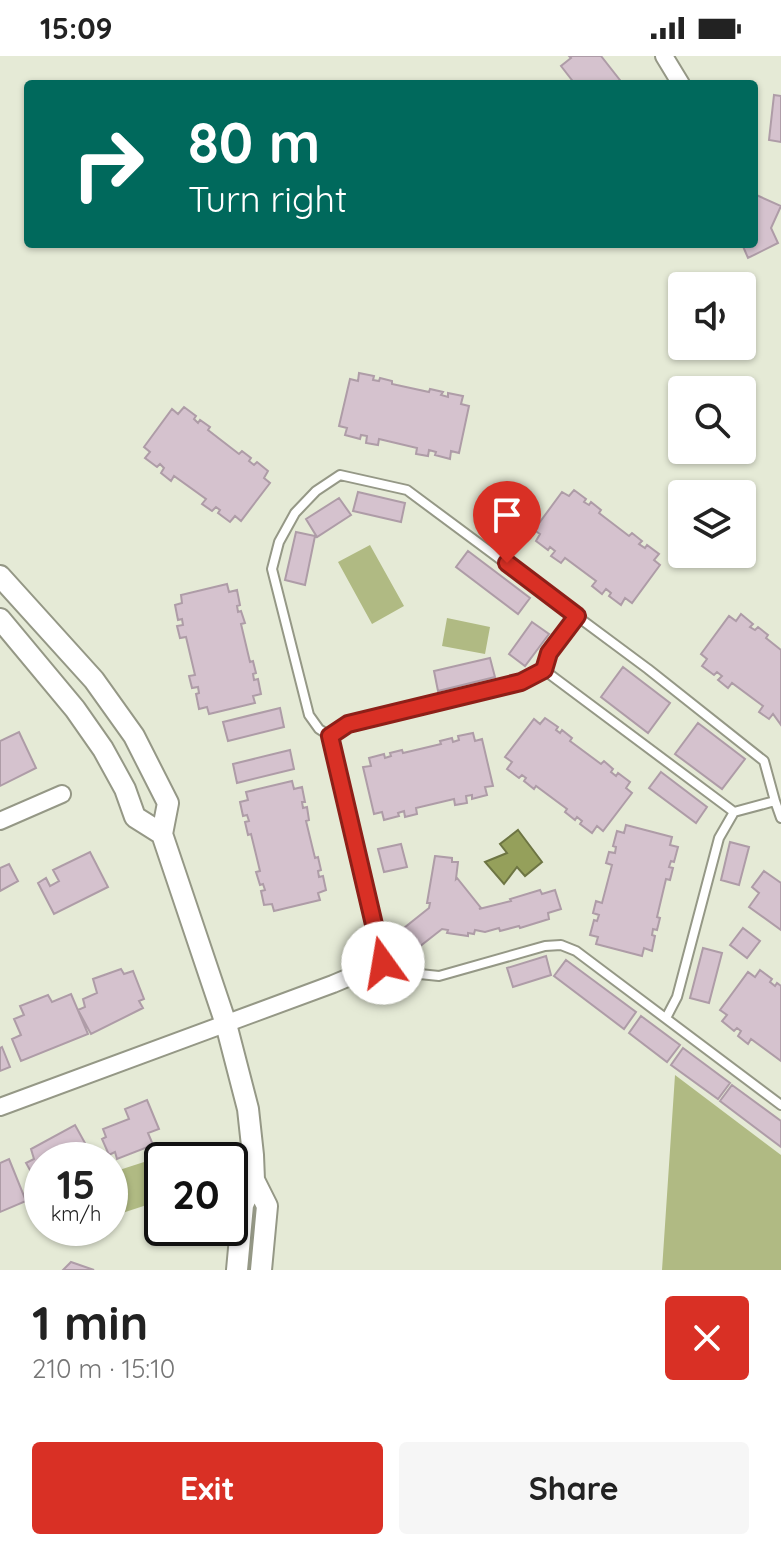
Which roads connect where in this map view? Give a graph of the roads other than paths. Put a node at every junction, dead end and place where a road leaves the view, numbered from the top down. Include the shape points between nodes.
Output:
1 (664, 56) edge
2 (679, 80) edge
3 (0, 576) edge
4 (577, 616) junction
5 (0, 619) edge
6 (544, 670) junction
7 (330, 736) junction
8 (62, 794) dead end
9 (775, 801) junction
10 (734, 812) junction
11 (781, 818) edge
12 (0, 821) edge
13 (162, 834) junction
14 (383, 963) junction
15 (666, 1018) junction
16 (226, 1024) junction
17 (781, 1105) edge
18 (0, 1107) edge
19 (254, 1180) junction
20 (237, 1270) edge
21 (261, 1270) edge

1 - 2 street
3 - 13 street via 94,680 134,736 168,803
4 - 6 lane via 549,653
4 - 7 lane via 407,490 340,475 295,513 272,569 309,715
4 - 9 lane via 764,761
5 - 13 street via 103,749 135,817
6 - 7 lane via 521,682 348,724
6 - 10 lane
7 - 14 lane
8 - 12 street
9 - 10 lane
9 - 11 lane
10 - 15 lane via 719,838 677,997
13 - 16 street
14 - 15 lane via 439,976 561,945
14 - 16 street
15 - 17 lane
16 - 18 street
16 - 19 street via 248,1109
19 - 20 street via 243,1205
19 - 21 street via 267,1206

